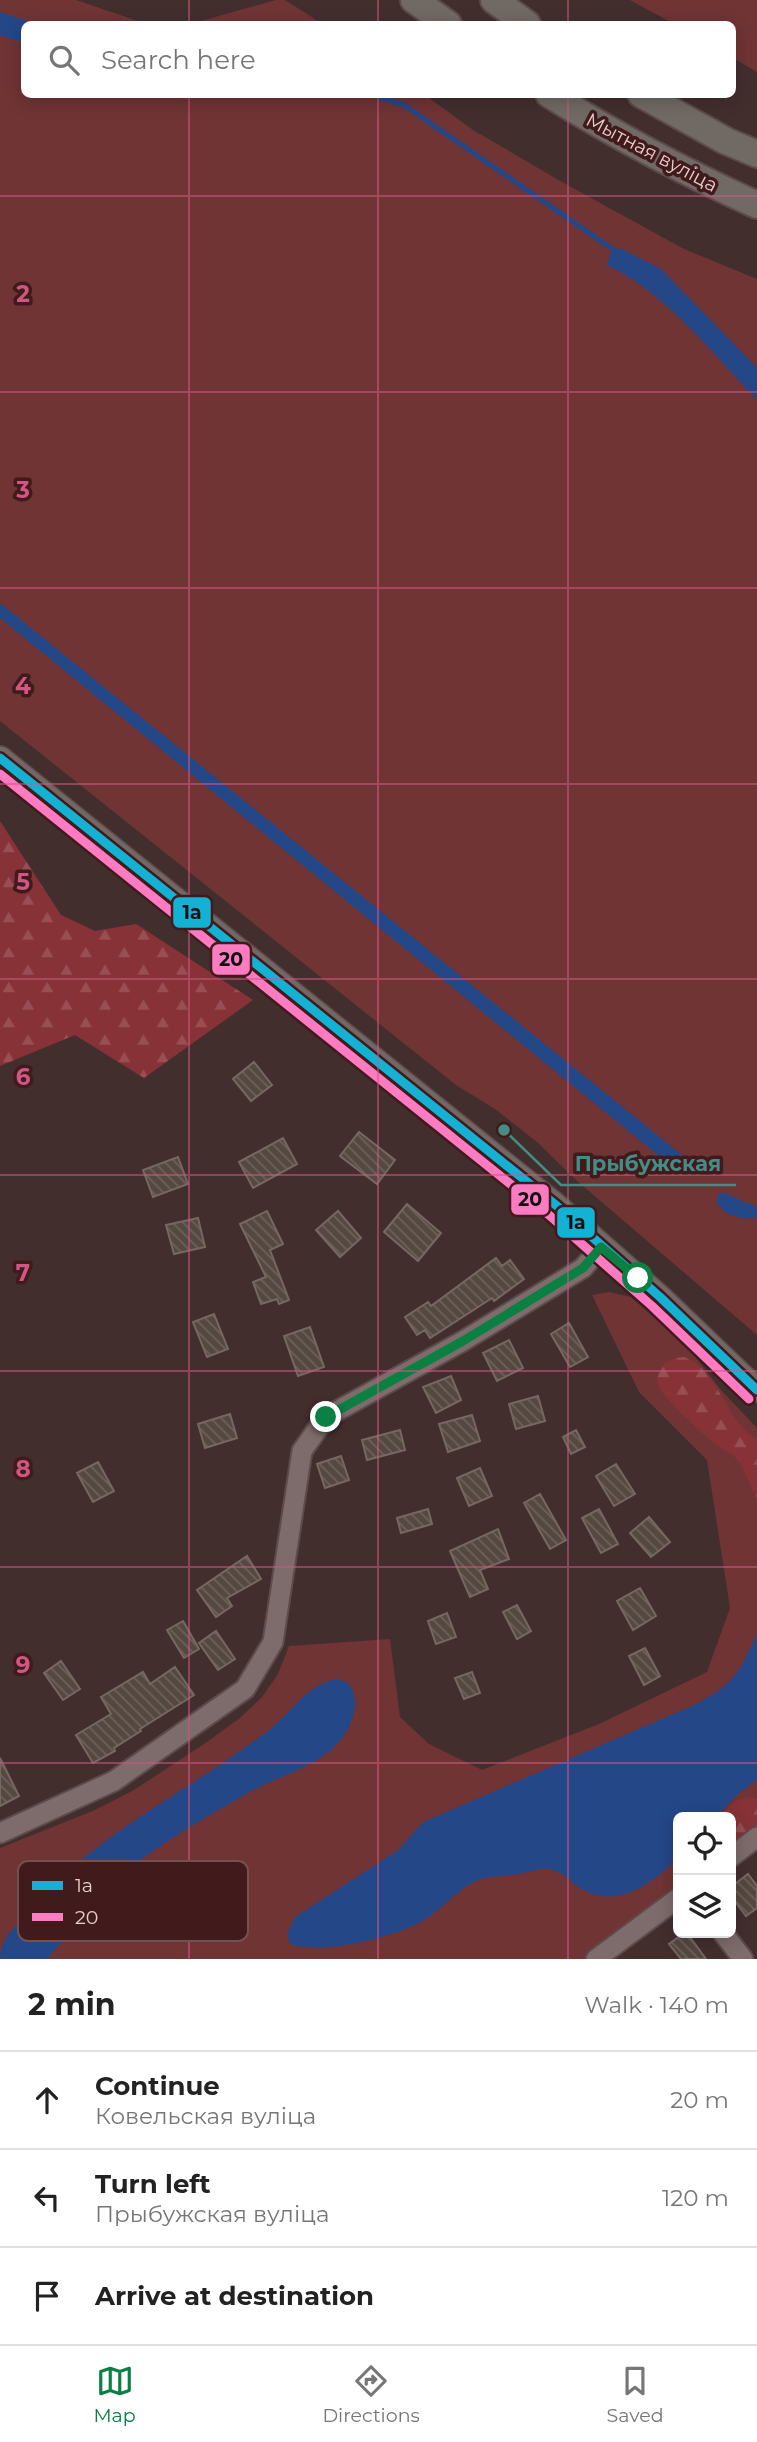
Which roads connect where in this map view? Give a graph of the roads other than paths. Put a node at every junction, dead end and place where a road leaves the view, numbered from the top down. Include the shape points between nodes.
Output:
1 (414, 0) edge
2 (494, 0) edge
3 (444, 21) edge
4 (523, 21) edge
5 (555, 98) edge
6 (648, 98) edge
7 (757, 154) edge
8 (757, 205) edge
9 (0, 758) edge
10 (601, 1247) junction
11 (757, 1390) edge
12 (0, 1833) edge
13 (757, 1837) edge
14 (736, 1853) edge
15 (673, 1902) edge
16 (727, 1938) edge
17 (596, 1959) edge
18 (743, 1959) edge

1 - 3 highway
2 - 4 highway
5 - 8 highway, Мытная вуліца via 680,170
6 - 7 highway
9 - 10 main road via 557,1206
10 - 11 main road
10 - 12 street via 583,1268 326,1417 302,1451 273,1642 245,1689 114,1781
13 - 14 street
15 - 17 street
16 - 18 street

